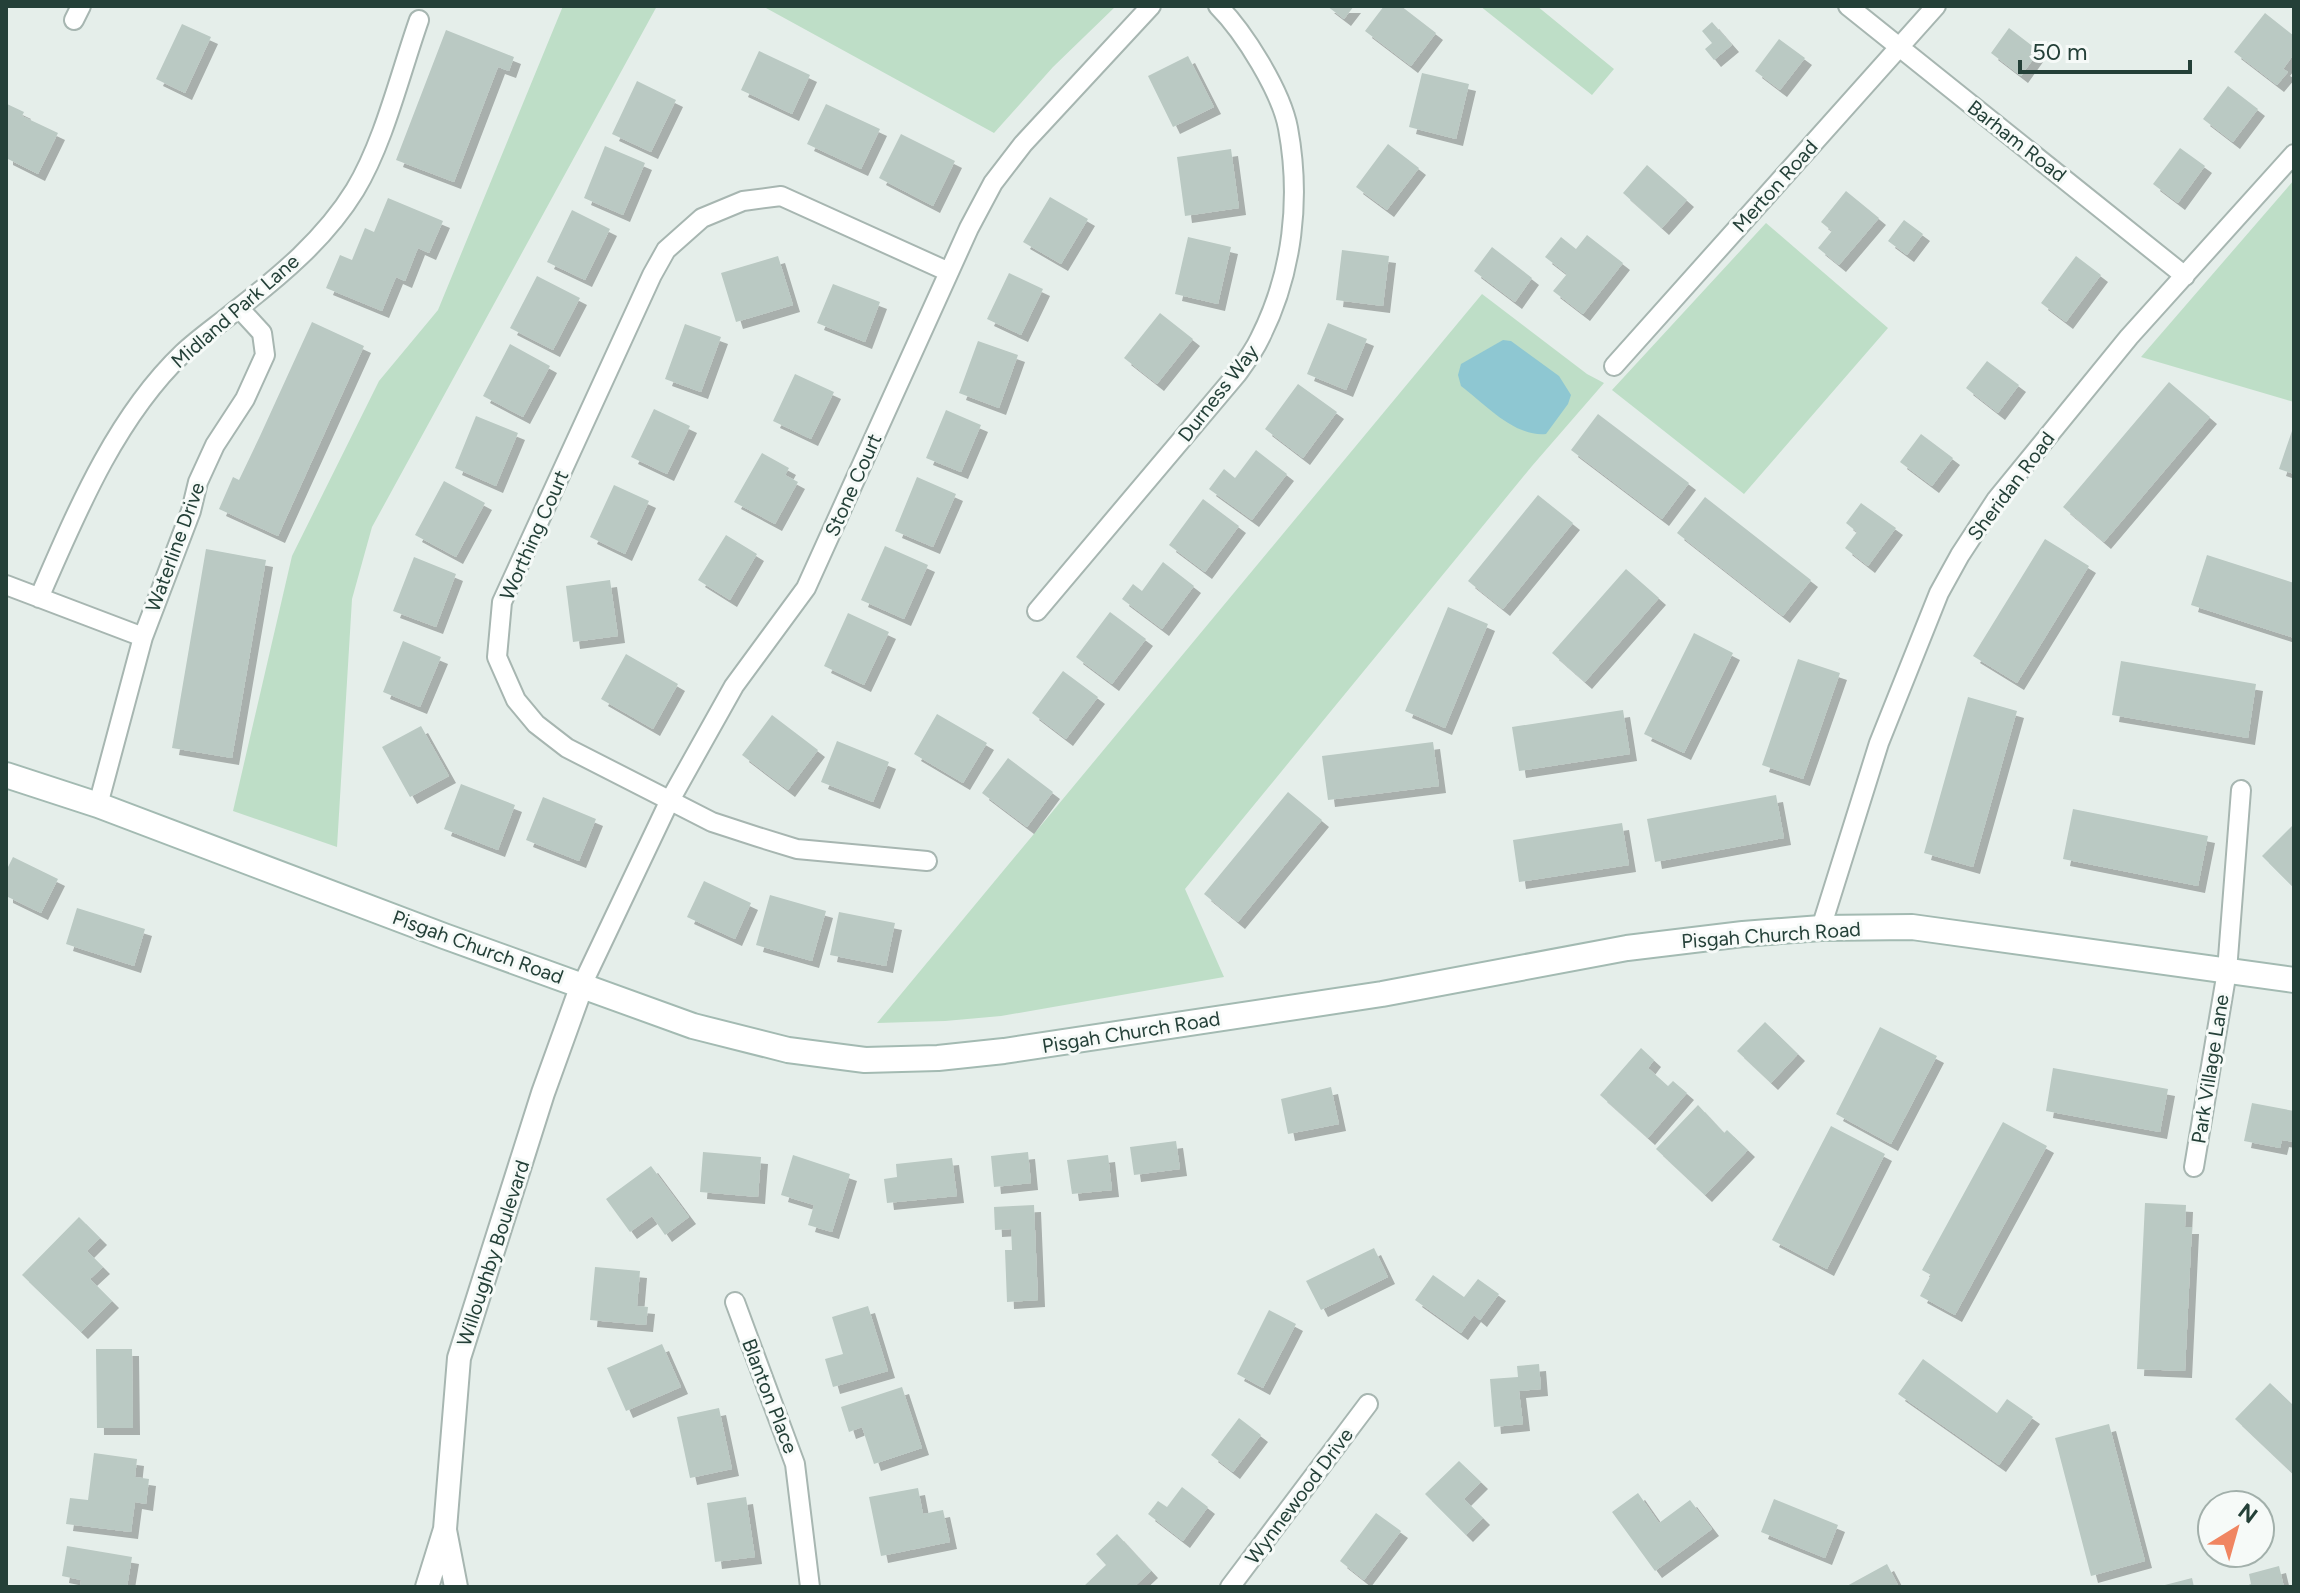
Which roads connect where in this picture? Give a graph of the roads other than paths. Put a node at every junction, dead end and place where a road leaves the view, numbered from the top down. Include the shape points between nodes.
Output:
1 (1151, 6) edge
2 (1218, 6) edge
3 (1848, 6) edge
4 (1936, 6) edge
5 (419, 20) dead end
6 (1899, 47) junction
7 (2294, 154) edge
8 (949, 272) junction
9 (2185, 276) junction
10 (239, 308) junction
11 (1614, 366) dead end
12 (6, 585) edge
13 (39, 598) junction
14 (1037, 611) dead end
15 (143, 637) junction
16 (6, 775) edge
17 (2241, 790) dead end
18 (669, 802) junction
19 (98, 805) junction
20 (927, 861) dead end
21 (1821, 928) junction
22 (2227, 971) junction
23 (2294, 980) edge
24 (582, 985) junction
25 (2194, 1167) dead end
26 (735, 1302) dead end
27 (1368, 1404) dead end
28 (445, 1529) junction
29 (427, 1587) edge
30 (456, 1587) edge
31 (810, 1587) edge
32 (1230, 1587) edge

1 - 8 street, Stone Court via 993,183
2 - 14 street, Durness Way via 1265,72 1288,125 1295,209 1289,258 1260,338 1237,374
3 - 6 street, Barham Road
4 - 6 street, Merton Road
5 - 10 street, Midland Park Lane via 355,190 294,263
6 - 9 street, Barham Road
6 - 11 street, Merton Road
7 - 9 street, Sheridan Road
8 - 18 street, Stone Court via 806,588 734,686
8 - 18 street, Worthing Court via 781,196 743,201 702,218 666,250 652,275 502,602 497,657 516,700 536,724 567,748
9 - 21 street, Sheridan Road via 1996,500 1960,555 1939,593 1879,743
10 - 13 street, Midland Park Lane via 185,351 145,397 95,479
10 - 15 street, Waterline Drive via 262,333 265,355 198,482
12 - 13 street
13 - 15 street
15 - 19 street, Waterline Drive
16 - 19 main road, Pisgah Church Road
17 - 22 street, Park Village Lane
18 - 20 street, Worthing Court via 797,849
18 - 24 street, Stone Court
19 - 24 main road, Pisgah Church Road
21 - 22 main road, Pisgah Church Road via 1912,927
21 - 24 main road, Pisgah Church Road via 1627,948 1382,994 938,1058 865,1060 788,1050 693,1026
22 - 23 main road, Pisgah Church Road
22 - 25 street, Park Village Lane
24 - 28 street, Willoughby Boulevard via 459,1358
26 - 31 street, Blanton Place via 795,1464
27 - 32 street, Wynnewood Drive
28 - 29 street, Willoughby Boulevard
28 - 30 street, Willoughby Boulevard

